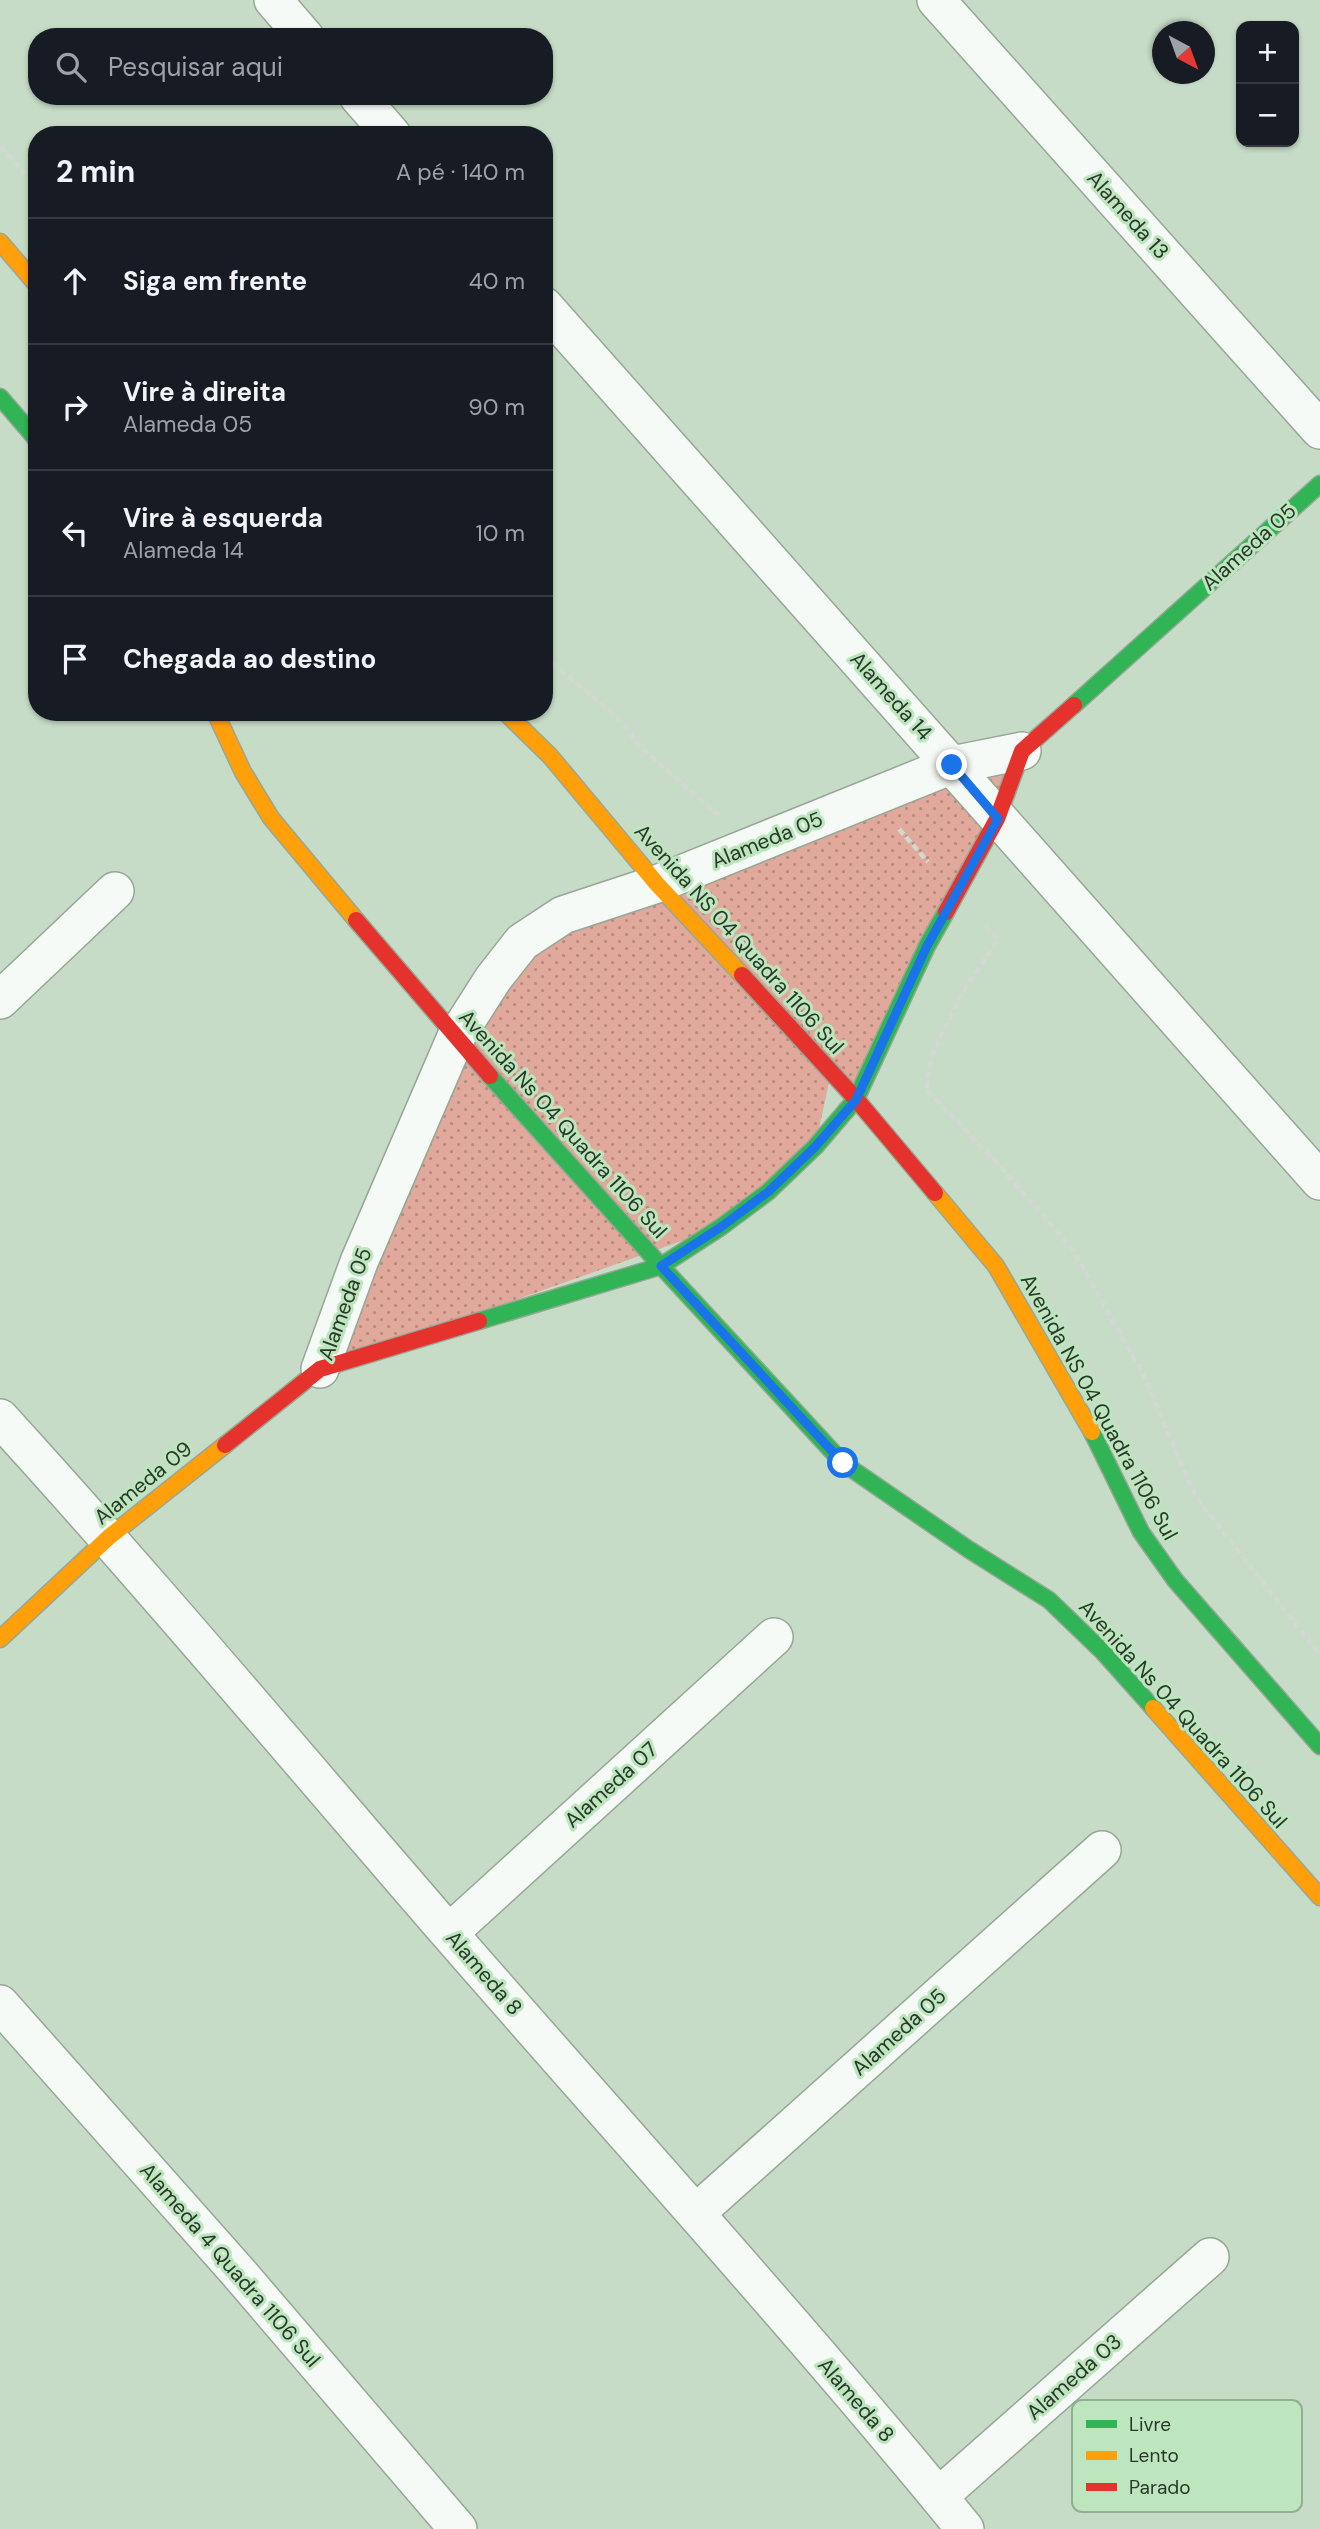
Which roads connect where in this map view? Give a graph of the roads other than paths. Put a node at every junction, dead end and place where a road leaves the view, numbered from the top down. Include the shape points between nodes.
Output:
1 (272, 0) edge
2 (936, 0) edge
3 (297, 28) edge
4 (366, 105) edge
5 (384, 126) edge
6 (0, 243) edge
7 (28, 275) edge
8 (553, 316) edge
9 (0, 397) edge
10 (28, 430) edge
11 (1320, 430) edge
12 (1320, 484) edge
13 (219, 721) edge
14 (514, 721) edge
15 (1022, 751) junction
16 (952, 765) junction
17 (998, 819) junction
18 (657, 884) junction
19 (116, 891) dead end
20 (0, 1000) edge
21 (456, 1037) junction
22 (856, 1100) junction
23 (1320, 1181) edge
24 (661, 1266) junction
25 (320, 1369) junction
26 (0, 1418) edge
27 (109, 1537) junction
28 (774, 1636) dead end
29 (0, 1639) edge
30 (1320, 1746) edge
31 (1102, 1850) dead end
32 (1320, 1897) edge
33 (449, 1933) junction
34 (0, 2004) edge
35 (696, 2213) junction
36 (1210, 2257) dead end
37 (939, 2496) junction
38 (458, 2529) edge
39 (965, 2529) edge

1 - 3 street
2 - 11 street, Alameda 13
4 - 5 street
6 - 7 street
8 - 16 street, Alameda 14
9 - 10 street
12 - 15 street, Alameda 05
13 - 21 street, Avenida Ns 04 Quadra 1106 Sul via 271,818
14 - 18 street, Avenida NS 04 Quadra 1106 Sul via 550,756
15 - 16 street, Alameda 05
15 - 17 street, Alameda 05
16 - 17 street, Alameda 14
16 - 18 street, Alameda 05
17 - 22 street, Alameda 05 via 927,946
17 - 23 street, Alameda 14
18 - 21 street, Alameda 05 via 563,915 522,942
18 - 22 street, Avenida NS 04 Quadra 1106 Sul
19 - 20 street
21 - 24 street, Avenida Ns 04 Quadra 1106 Sul
21 - 25 street, Alameda 05 via 359,1262
22 - 24 street, Alameda 05 via 768,1192
22 - 30 street, Avenida NS 04 Quadra 1106 Sul via 996,1266 1104,1452 1142,1532 1175,1580
24 - 25 street, Alameda 05
24 - 32 street, Avenida Ns 04 Quadra 1106 Sul via 843,1463 1049,1600 1103,1652
25 - 27 street, Alameda 09
26 - 27 street, Alameda 8
27 - 29 street, Alameda 09
27 - 33 street, Alameda 8
28 - 33 street, Alameda 07
31 - 35 street, Alameda 05
33 - 35 street, Alameda 8
34 - 38 street, Alameda 4 Quadra 1106 Sul
35 - 37 street, Alameda 8
36 - 37 street, Alameda 03
37 - 39 street, Alameda 8

